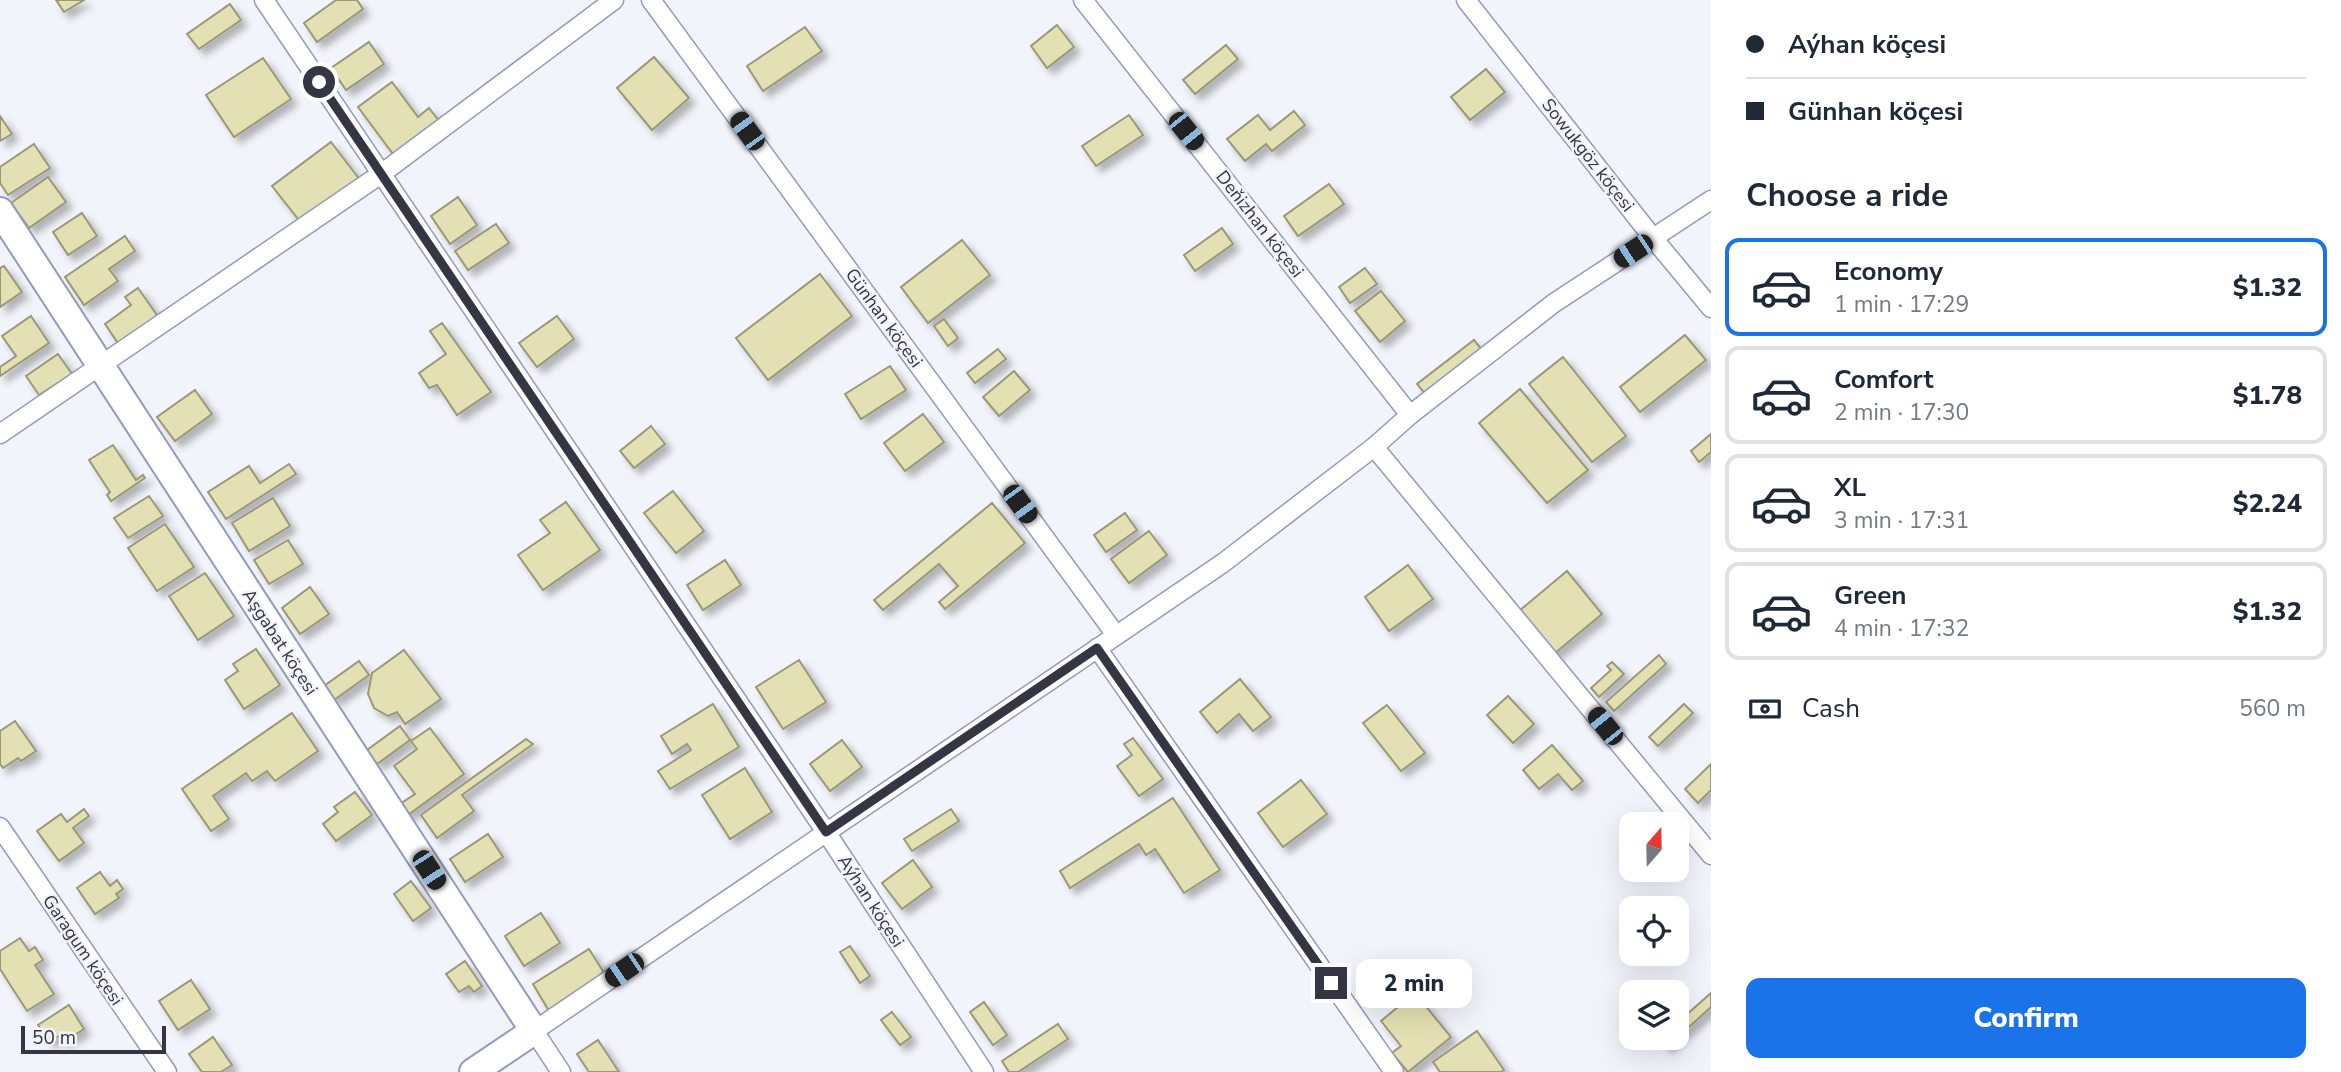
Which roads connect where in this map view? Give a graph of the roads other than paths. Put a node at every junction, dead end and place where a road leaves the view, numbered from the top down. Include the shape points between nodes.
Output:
1 (264, 0) edge
2 (614, 0) edge
3 (651, 0) edge
4 (1083, 0) edge
5 (1466, 0) edge
6 (381, 174) junction
7 (1711, 200) edge
8 (0, 211) edge
9 (1653, 238) junction
10 (1711, 309) edge
11 (101, 366) junction
12 (1410, 415) junction
13 (0, 433) edge
14 (1374, 447) junction
15 (1116, 635) junction
16 (1097, 648) junction
17 (0, 827) edge
18 (826, 832) junction
19 (1711, 855) edge
20 (534, 1031) junction
21 (167, 1072) edge
22 (473, 1072) edge
23 (561, 1072) edge
24 (984, 1072) edge
25 (1394, 1072) edge

1 - 6 street, Aýhan köçesi
2 - 6 street
3 - 15 street, Günhan köçesi
4 - 12 street, Deňizhan köçesi
5 - 9 street, Sowukgöz köçesi
6 - 11 street
6 - 18 street, Aýhan köçesi
7 - 9 street
8 - 11 street, Aşgabat köçesi
9 - 10 street, Sowukgöz köçesi
9 - 12 street via 1554,303
11 - 13 street
11 - 20 street, Aşgabat köçesi
12 - 14 street
14 - 15 street via 1223,563
14 - 19 street
15 - 16 street
16 - 18 street
16 - 25 street
17 - 21 street, Garagum köçesi
18 - 20 street
18 - 24 street, Aýhan köçesi
20 - 22 street
20 - 23 street, Aşgabat köçesi

